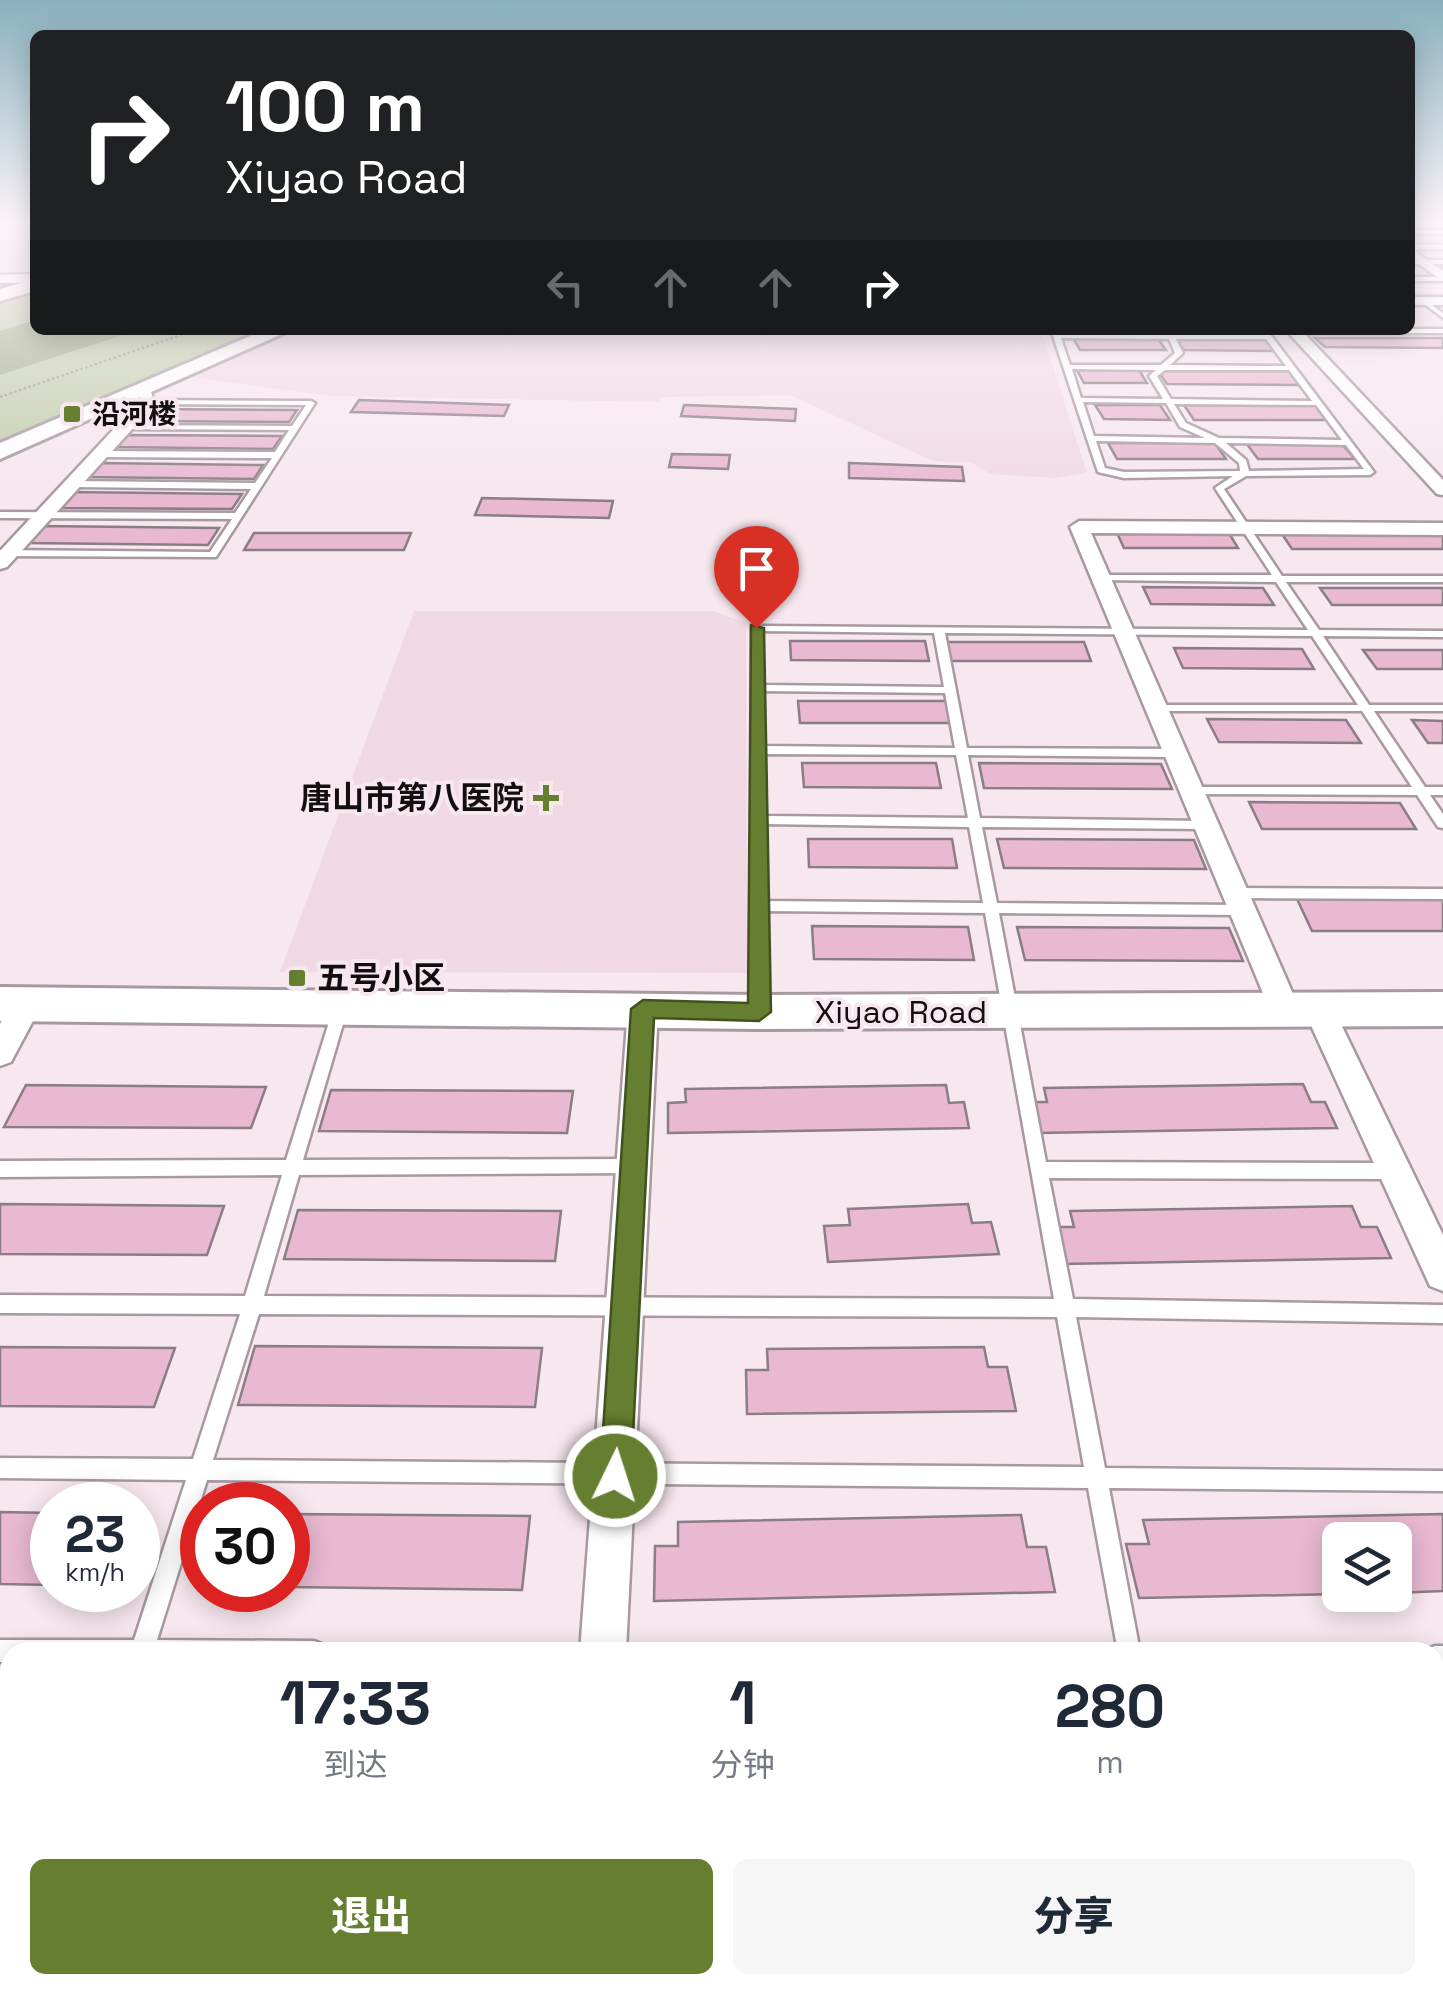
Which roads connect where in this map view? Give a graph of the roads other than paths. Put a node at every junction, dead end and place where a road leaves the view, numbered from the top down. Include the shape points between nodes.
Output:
1 (1415, 331) edge
2 (1443, 331) edge
3 (272, 335) edge
4 (1057, 335) edge
5 (1171, 335) edge
6 (1267, 335) edge
7 (1299, 335) edge
8 (1067, 367) junction
9 (1158, 368) junction
10 (1292, 368) junction
11 (147, 396) junction
12 (1078, 400) junction
13 (1166, 401) junction
14 (1318, 403) junction
15 (126, 426) junction
16 (295, 428) junction
17 (1090, 438) junction
18 (1217, 440) junction
19 (1348, 443) junction
20 (0, 452) edge
21 (100, 454) junction
22 (278, 455) junction
23 (1245, 473) junction
24 (72, 484) junction
25 (258, 486) junction
26 (1443, 490) edge
27 (0, 515) edge
28 (44, 515) junction
29 (238, 516) junction
30 (1246, 528) junction
31 (1443, 529) edge
32 (3, 556) edge
33 (1100, 578) junction
34 (1280, 578) junction
35 (1443, 579) edge
36 (939, 630) junction
37 (1123, 631) junction
38 (1316, 633) junction
39 (1443, 634) edge
40 (757, 688) junction
41 (950, 690) junction
42 (1156, 708) junction
43 (1366, 708) junction
44 (1443, 708) edge
45 (757, 750) junction
46 (962, 753) junction
47 (1175, 753) junction
48 (1191, 791) junction
49 (1421, 791) junction
50 (1443, 791) edge
51 (758, 820) junction
52 (975, 822) junction
53 (1443, 824) edge
54 (1206, 825) junction
55 (1443, 894) edge
56 (1238, 902) junction
57 (758, 906) junction
58 (991, 909) junction
59 (14, 1004) edge
60 (340, 1007) junction
61 (643, 1009) junction
62 (1443, 1009) edge
63 (1302, 1010) junction
64 (759, 1012) junction
65 (1010, 1012) junction
66 (0, 1053) edge
67 (634, 1166) junction
68 (293, 1167) junction
69 (0, 1170) edge
70 (1040, 1170) junction
71 (1395, 1171) junction
72 (1443, 1274) edge
73 (0, 1304) edge
74 (252, 1305) junction
75 (626, 1306) junction
76 (1065, 1308) junction
77 (1443, 1314) edge
78 (0, 1468) edge
79 (200, 1468) junction
80 (615, 1476) junction
81 (1097, 1479) junction
82 (1443, 1480) edge
83 (145, 1642) edge
84 (604, 1642) edge
85 (1127, 1642) edge

1 - 2 lane
3 - 11 street
4 - 8 lane
5 - 9 lane via 1178,354
6 - 10 lane
7 - 26 street
8 - 9 lane
8 - 12 lane
9 - 10 lane
9 - 13 lane via 1153,376
10 - 14 lane
11 - 15 street
11 - 16 lane via 311,403
11 - 20 street
12 - 13 lane
12 - 17 lane
13 - 14 lane
13 - 18 lane via 1183,425
14 - 19 lane
15 - 16 lane
15 - 21 street
16 - 22 lane
17 - 18 lane
17 - 23 lane via 1101,470
18 - 19 lane
18 - 23 lane via 1243,462
19 - 23 lane via 1370,472
21 - 22 lane
21 - 24 street
22 - 25 lane
23 - 30 lane via 1219,488
24 - 25 lane
24 - 28 street
25 - 29 lane
27 - 28 lane
28 - 29 lane
28 - 32 street
29 - 32 lane via 213,555
30 - 31 street
30 - 33 street via 1078,527
30 - 34 lane
33 - 34 lane
33 - 37 street
34 - 35 lane
34 - 38 lane
36 - 37 lane
36 - 40 lane via 756,628
36 - 41 lane
37 - 38 lane
37 - 42 street
38 - 39 lane
38 - 43 lane
40 - 41 lane
40 - 45 lane
41 - 46 lane
42 - 43 lane
42 - 47 street
43 - 44 lane
43 - 49 lane
45 - 46 lane
45 - 51 lane
46 - 47 lane
46 - 52 lane
47 - 48 street
48 - 49 lane
48 - 54 street
49 - 50 lane
49 - 53 lane
51 - 52 lane
51 - 57 lane
52 - 54 lane
52 - 58 lane
54 - 56 street
55 - 56 lane
56 - 58 lane
56 - 63 street
57 - 58 lane
57 - 64 lane
58 - 65 lane
59 - 60 street, Xiyao Road
59 - 66 street
60 - 61 street, Xiyao Road
60 - 68 lane
61 - 64 street, Xiyao Road
61 - 67 street
62 - 63 street, Xiyao Road
63 - 65 street, Xiyao Road
63 - 71 street
64 - 65 street, Xiyao Road
65 - 70 lane
67 - 68 lane
67 - 75 street
68 - 69 lane
68 - 74 lane
70 - 71 lane
70 - 76 lane
71 - 72 street
73 - 74 lane
74 - 75 lane
74 - 79 lane
75 - 76 lane
75 - 80 street
76 - 77 lane
76 - 81 lane
78 - 79 lane
79 - 80 lane
79 - 83 lane
80 - 81 lane
80 - 84 street
81 - 82 lane
81 - 85 lane

